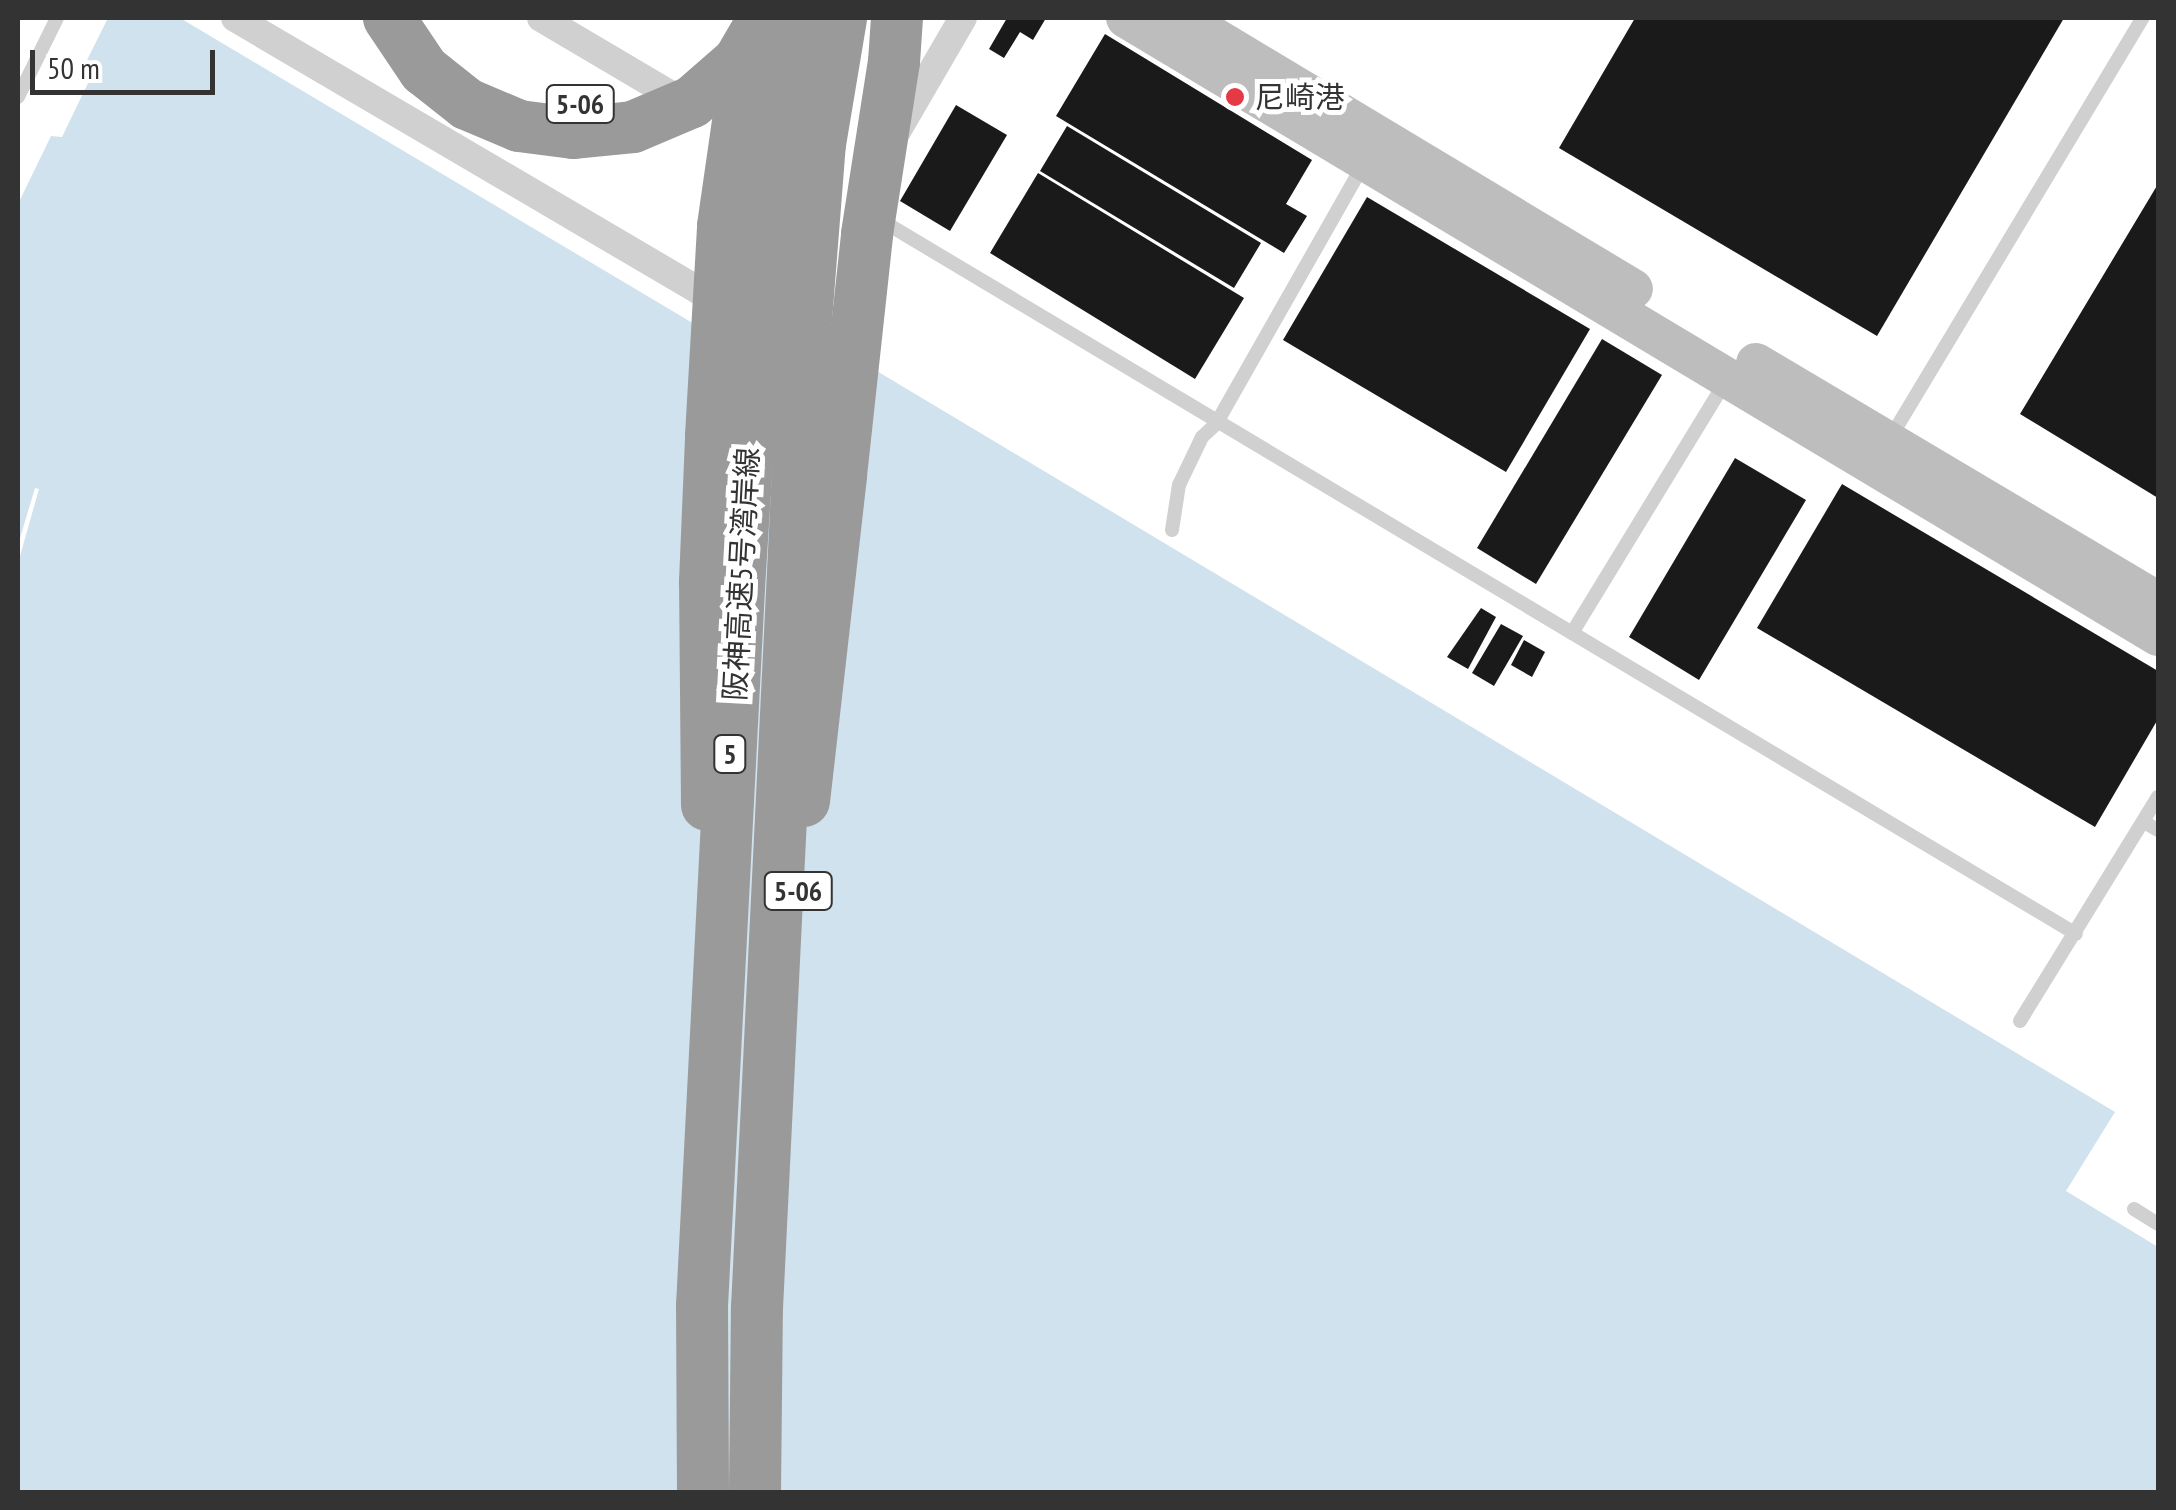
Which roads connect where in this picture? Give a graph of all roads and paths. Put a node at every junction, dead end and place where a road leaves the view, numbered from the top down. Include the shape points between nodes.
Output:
1 (58, 18) edge
2 (235, 18) edge
3 (389, 18) edge
4 (424, 18) edge
5 (540, 18) edge
6 (736, 18) edge
7 (754, 18) edge
8 (764, 18) edge
9 (790, 18) edge
10 (841, 18) edge
11 (897, 18) edge
12 (964, 18) edge
13 (1126, 18) edge
14 (1182, 18) edge
15 (2143, 18) edge
16 (18, 97) edge
17 (1373, 149) junction
18 (854, 204) junction
19 (1732, 372) junction
20 (1216, 424) junction
21 (1889, 440) junction
22 (1172, 530) dead end
23 (2158, 602) edge
24 (1572, 633) junction
25 (2158, 636) edge
26 (2158, 798) edge
27 (2144, 822) junction
28 (2158, 830) edge
29 (2076, 934) junction
30 (2020, 1021) dead end
31 (714, 1076) junction
32 (2134, 1209) dead end
33 (2158, 1224) edge
34 (758, 1308) junction
35 (704, 1492) edge
36 (755, 1492) edge

1 - 16 lane
2 - 18 street via 698,290 795,295
3 - 8 highway, 5-06, bridge via 424,70 468,104 519,126 574,133 633,127 692,102 738,61
4 - 6 highway, 5-06 via 482,78 527,97 576,105 623,100 668,83 706,55
5 - 18 street
7 - 31 highway, bridge via 722,242 705,582
9 - 31 highway, 阪神高速5号湾岸線 / 5, bridge via 760,251
10 - 34 highway, 阪神高速5号湾岸線 / 5, bridge via 810,242
11 - 34 highway, 5-06, bridge via 804,788 783,1136
12 - 18 street
13 - 17 street
14 - 17 street
15 - 21 lane
17 - 19 street
17 - 20 lane
17 - 21 street
18 - 20 lane
19 - 24 lane
19 - 25 street
20 - 22 lane via 1202,437 1179,485
20 - 24 lane
21 - 23 street
24 - 29 lane
26 - 27 lane
27 - 28 lane
27 - 29 lane
29 - 30 lane
31 - 35 highway, 阪神高速5号湾岸線 / 5, bridge via 702,1306
32 - 33 lane
34 - 36 highway, 阪神高速5号湾岸線 / 5, bridge

